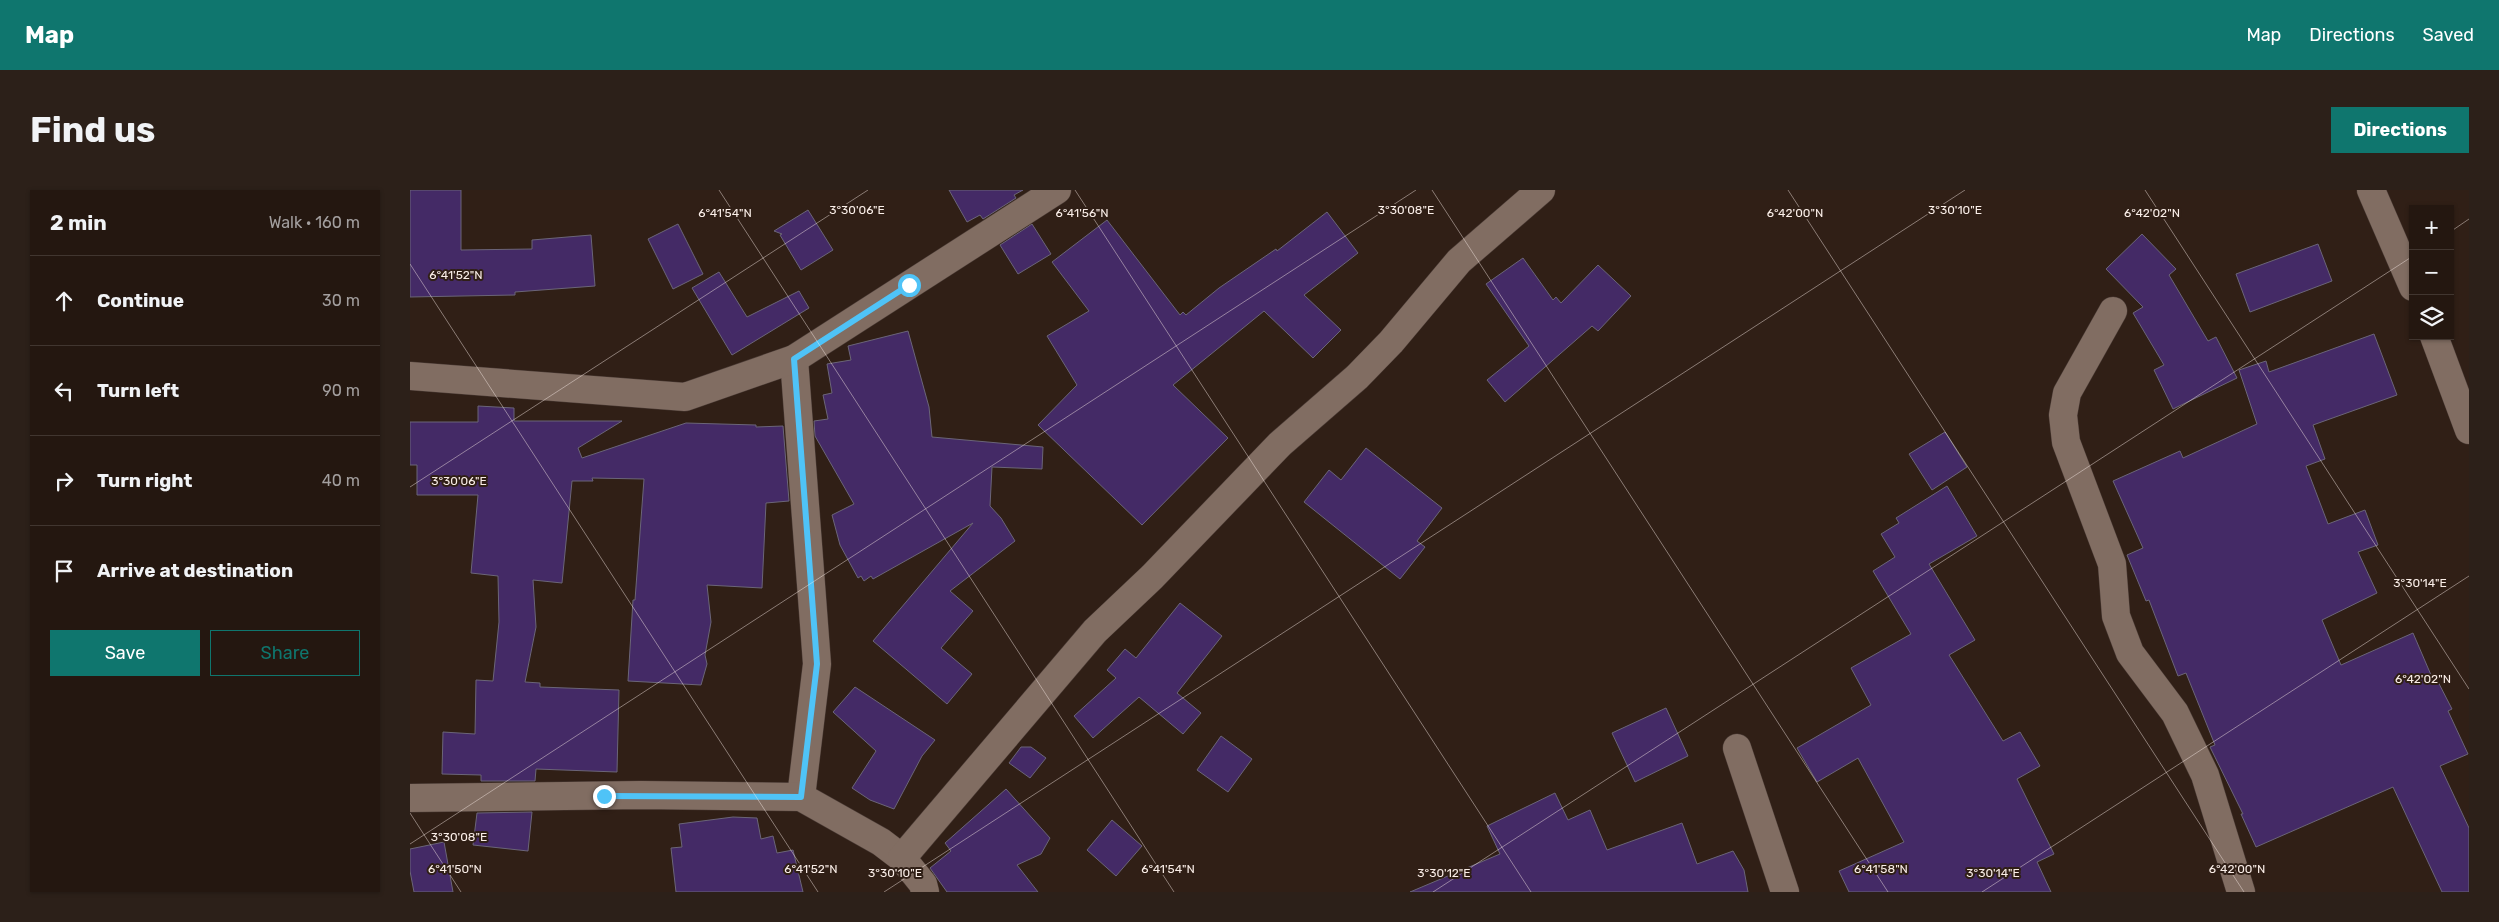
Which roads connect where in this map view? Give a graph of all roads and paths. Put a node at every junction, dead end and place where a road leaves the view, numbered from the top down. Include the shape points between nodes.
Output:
1 (1057, 190) edge
2 (1541, 190) edge
3 (2371, 190) edge
4 (2409, 278) edge
5 (2113, 310) dead end
6 (2435, 340) edge
7 (794, 359) junction
8 (410, 376) edge
9 (2469, 430) edge
10 (1737, 748) dead end
11 (801, 797) junction
12 (410, 798) edge
13 (902, 858) junction
14 (925, 892) edge
15 (1785, 892) edge
16 (2242, 892) edge

1 - 7 street
2 - 13 street via 1459,261 1357,378 1280,444 1096,631
3 - 4 street
5 - 16 street via 2067,393 2063,416 2066,442 2112,564 2116,616 2130,654 2175,713 2205,775
6 - 9 street
7 - 8 street via 685,397
7 - 11 street via 817,664
10 - 15 street
11 - 12 street
11 - 13 street via 881,842
13 - 14 street via 923,884

